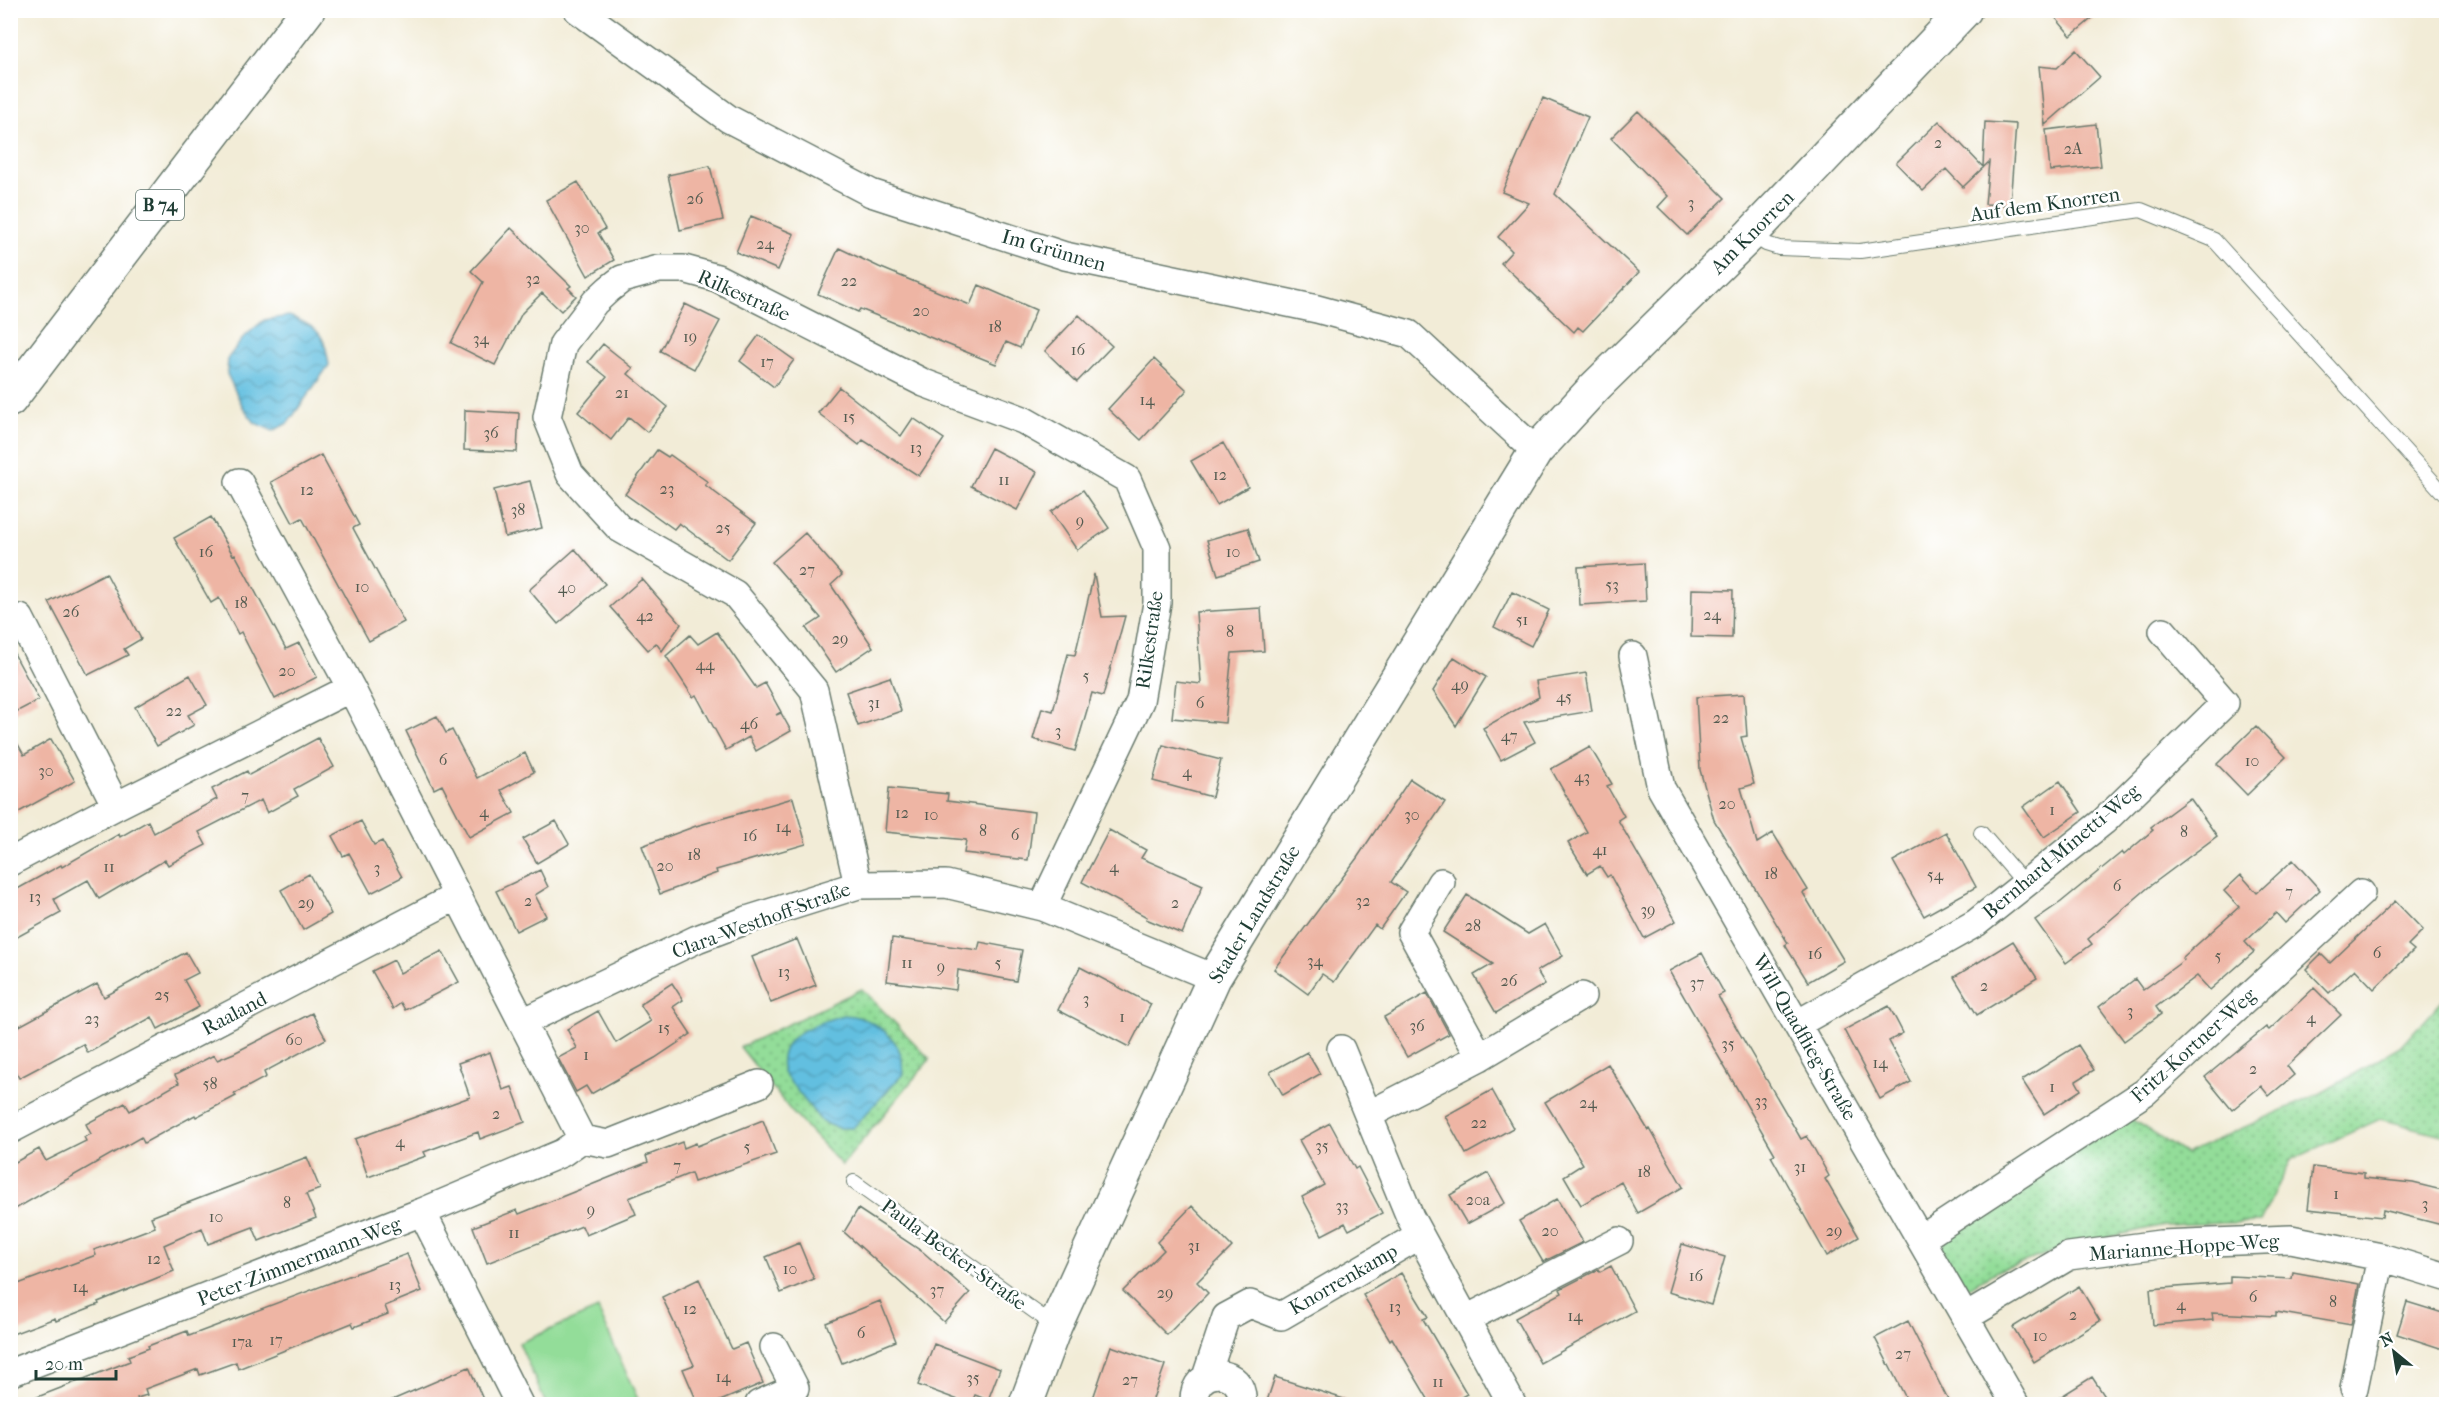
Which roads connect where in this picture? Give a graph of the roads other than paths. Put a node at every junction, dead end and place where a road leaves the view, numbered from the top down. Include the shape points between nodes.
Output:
1 (308, 10) edge
2 (578, 10) edge
3 (1965, 10) edge
4 (1752, 234) junction
5 (10, 400) edge
6 (1536, 451) junction
7 (239, 482) dead end
8 (2446, 496) edge
9 (20, 618) dead end
10 (2163, 631) dead end
11 (1633, 656) dead end
12 (351, 688) junction
13 (116, 806) junction
14 (1981, 833) dead end
15 (10, 862) edge
16 (1441, 882) dead end
17 (2025, 884) junction
18 (858, 885) junction
19 (2361, 893) dead end
20 (456, 896) junction
21 (1042, 907) junction
22 (1214, 978) junction
23 (1582, 996) dead end
24 (523, 1022) junction
25 (1797, 1024) junction
26 (1341, 1049) dead end
27 (1480, 1057) junction
28 (759, 1084) dead end
29 (1368, 1115) junction
30 (10, 1130) edge
31 (582, 1139) junction
32 (854, 1182) dead end
33 (422, 1212) junction
34 (1420, 1234) junction
35 (1921, 1239) junction
36 (1619, 1241) dead end
37 (2381, 1257) junction
38 (2446, 1277) edge
39 (1966, 1317) junction
40 (1466, 1320) junction
41 (1055, 1326) junction
42 (774, 1347) dead end
43 (10, 1373) edge
44 (1206, 1377) junction
45 (2354, 1388) dead end
46 (519, 1404) edge
47 (759, 1404) edge
48 (1026, 1404) edge
49 (1194, 1404) edge
50 (1242, 1404) edge
51 (1512, 1404) edge
52 (2015, 1404) edge

1 - 5 street, B 74
2 - 6 street, Im Grünnen via 729,119 871,193 1065,256 1317,309 1409,334
3 - 4 street, Am Knorren
4 - 6 street, Am Knorren via 1595,387
4 - 8 lane, Auf dem Knorren via 1779,248 1860,250 2141,210 2214,240
6 - 22 street, Stader Landstraße
7 - 12 street
9 - 13 street
10 - 17 street, Bernhard-Minetti-Weg via 2225,703 2104,821
11 - 25 street, Will-Quadflieg-Straße via 1660,788
12 - 13 street
12 - 20 street
13 - 15 street
14 - 17 lane
16 - 27 street via 1411,932
17 - 25 street, Bernhard-Minetti-Weg via 1976,923
18 - 21 street, Clara-Westhoff-Straße via 946,884
18 - 21 street, Rilkestraße via 814,690 735,594 619,528 570,474 547,417 563,344 595,302 622,279 659,269 684,269 717,278 924,383 1023,420 1127,479 1157,548 1157,603 1140,701
18 - 24 street, Clara-Westhoff-Straße via 697,939
19 - 35 street, Fritz-Kortner-Weg via 2145,1092
20 - 24 street
20 - 30 street, Raaland
21 - 22 street, Clara-Westhoff-Straße
22 - 41 street, Stader Landstraße
23 - 27 street
24 - 31 street
25 - 35 street, Will-Quadflieg-Straße
26 - 29 street, Knorrenkamp
27 - 29 street
28 - 31 street via 608,1144
29 - 34 street, Knorrenkamp
31 - 33 street, Peter-Zimmermann-Weg via 562,1153
32 - 41 lane, Paula-Becker-Straße
33 - 43 street, Peter-Zimmermann-Weg
33 - 46 street
34 - 40 street, Knorrenkamp
34 - 44 street, Knorrenkamp via 1281,1316 1250,1304 1226,1317
35 - 39 street, Will-Quadflieg-Straße
36 - 40 street
37 - 38 street, Marianne-Hoppe-Weg
37 - 39 street, Marianne-Hoppe-Weg via 2291,1239 2160,1245 2069,1256
37 - 45 street
39 - 52 street, Will-Quadflieg-Straße
40 - 51 street, Knorrenkamp
41 - 48 street, Stader Landstraße
42 - 47 street via 795,1388
44 - 49 street, Knorrenkamp via 1196,1389
44 - 50 street via 1230,1377 1241,1389

